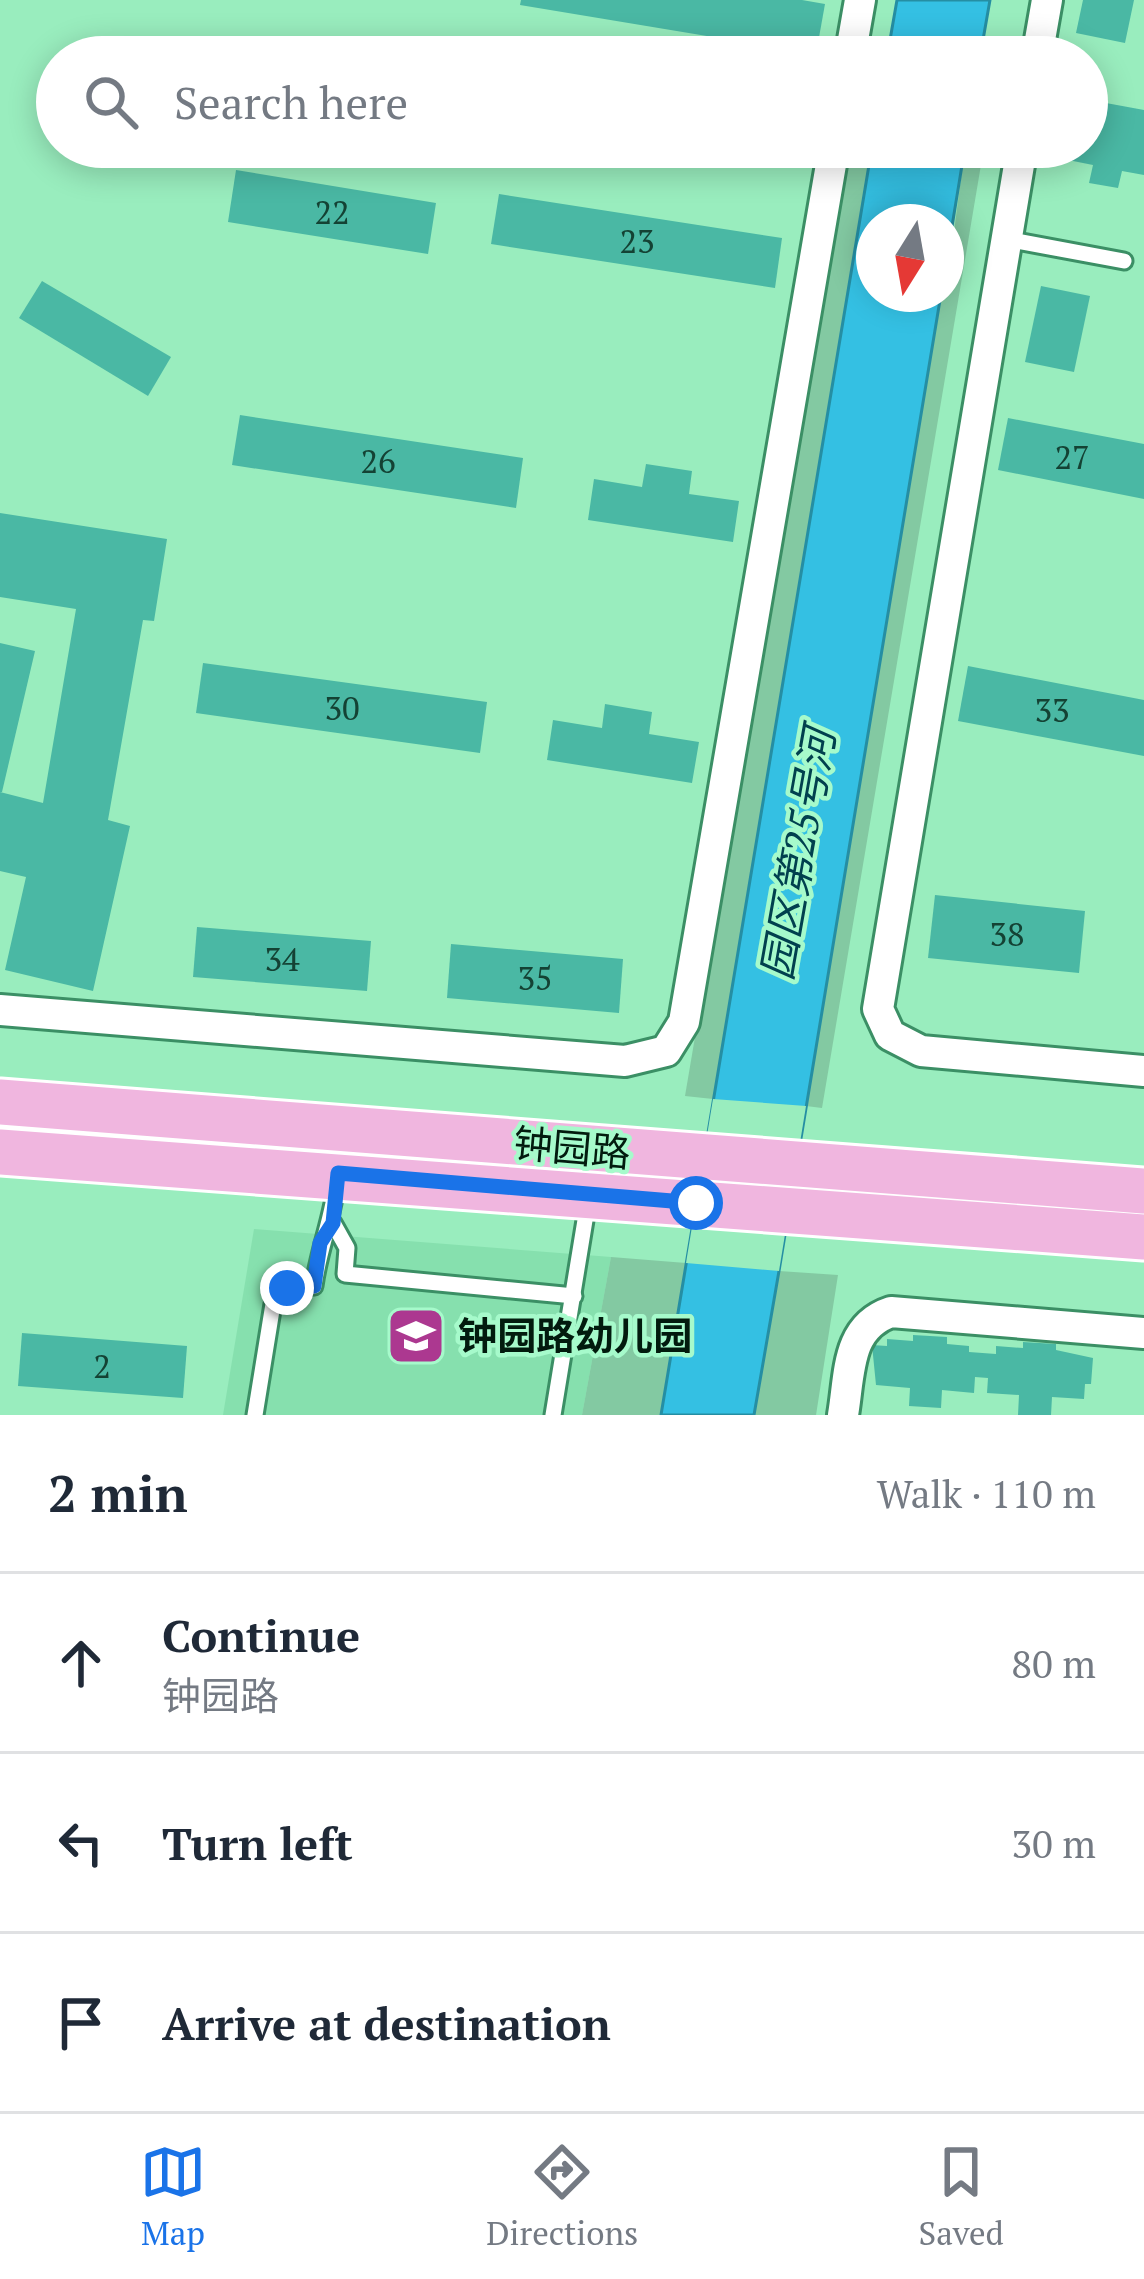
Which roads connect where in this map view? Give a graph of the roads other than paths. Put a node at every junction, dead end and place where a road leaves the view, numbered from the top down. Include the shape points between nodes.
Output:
1 (860, 0) edge
2 (1047, 0) edge
3 (854, 36) edge
4 (1041, 36) edge
5 (831, 168) edge
6 (1018, 168) edge
7 (1006, 239) junction
8 (1124, 262) dead end
9 (0, 1010) edge
10 (1144, 1071) edge
11 (0, 1102) edge
12 (0, 1151) edge
13 (338, 1173) junction
14 (1144, 1191) edge
15 (589, 1193) junction
16 (333, 1223) junction
17 (1144, 1237) edge
18 (574, 1296) junction
19 (1144, 1334) edge
20 (255, 1415) edge
21 (553, 1415) edge
22 (843, 1415) edge

1 - 3 street
2 - 4 street
5 - 9 street via 684,1022 666,1051 625,1061
6 - 7 street
7 - 8 lane
7 - 10 street via 878,1010 890,1035 921,1051
11 - 14 main road, 钟园路
12 - 13 main road, 钟园路
13 - 15 main road, 钟园路
13 - 16 lane
15 - 17 main road, 钟园路
15 - 18 lane
16 - 18 lane via 347,1248 345,1274
16 - 20 lane via 320,1243 314,1286 287,1288 273,1304
18 - 21 lane
19 - 22 street via 891,1312 862,1328 855,1342

